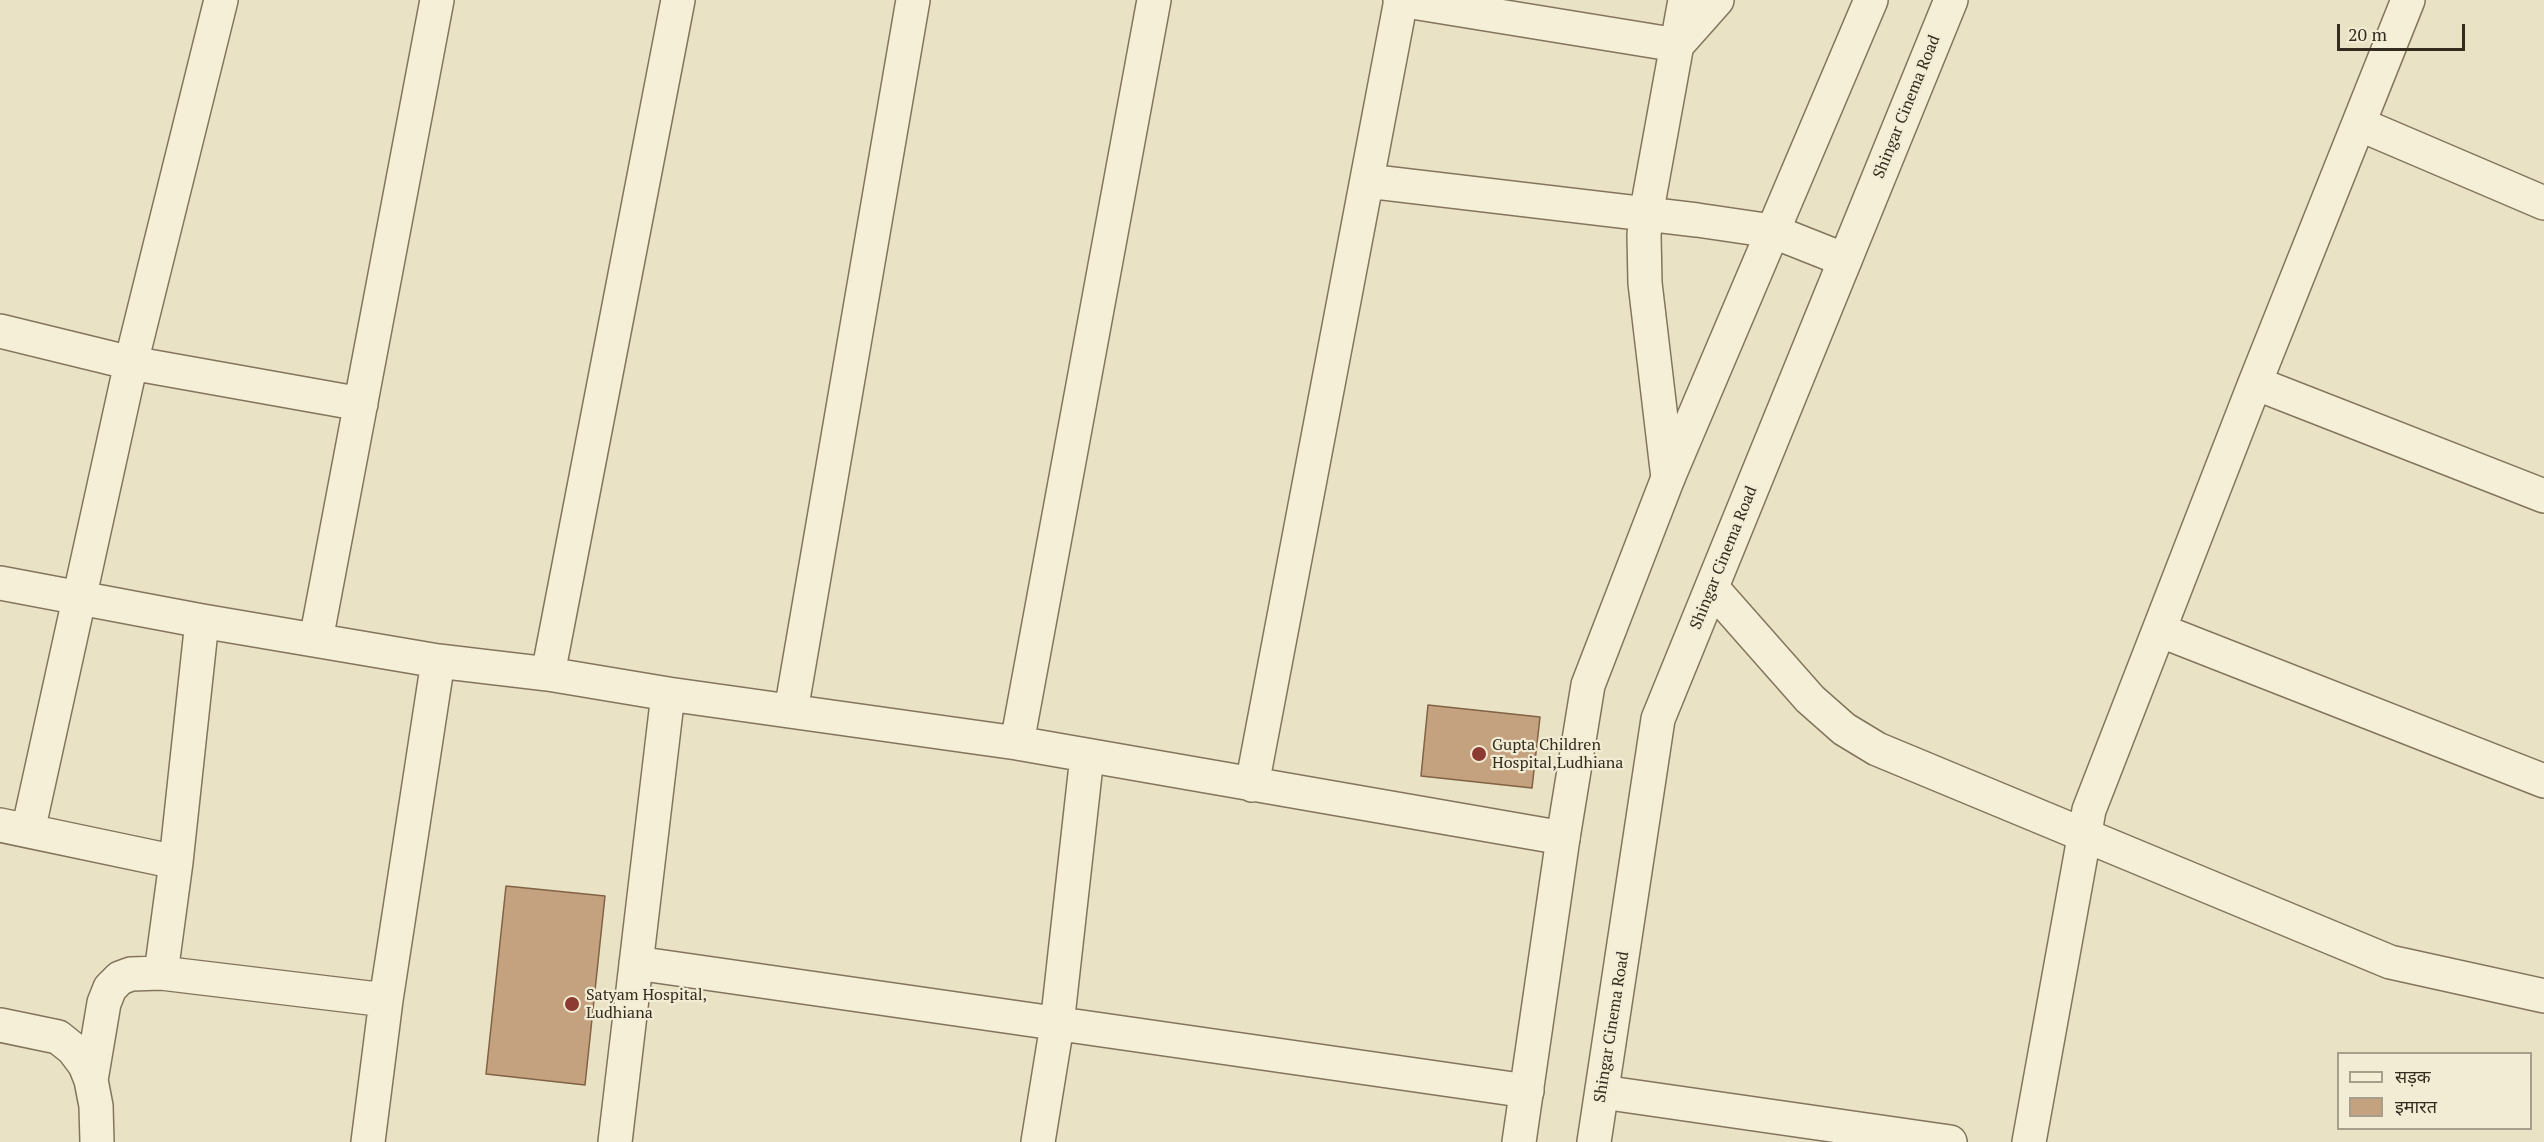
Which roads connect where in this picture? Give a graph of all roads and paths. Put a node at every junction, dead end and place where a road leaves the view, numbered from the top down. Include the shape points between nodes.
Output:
1 (221, 0) edge
2 (437, 0) edge
3 (678, 0) edge
4 (913, 0) edge
5 (1155, 0) edge
6 (1400, 0) edge
7 (1685, 0) edge
8 (1717, 0) edge
9 (1871, 0) edge
10 (1950, 0) edge
11 (2408, 0) edge
12 (1677, 45) junction
13 (2359, 124) junction
14 (1367, 181) junction
15 (2544, 203) edge
16 (1646, 215) junction
17 (1772, 231) junction
18 (1845, 260) junction
19 (0, 331) edge
20 (131, 363) junction
21 (2255, 383) junction
22 (362, 404) junction
23 (1668, 478) junction
24 (2544, 496) edge
25 (0, 584) edge
26 (1712, 588) junction
27 (78, 598) junction
28 (202, 621) junction
29 (2159, 630) junction
30 (316, 640) junction
31 (438, 661) junction
32 (548, 674) junction
33 (668, 694) junction
34 (790, 711) junction
35 (1017, 743) junction
36 (1087, 756) junction
37 (2544, 780) edge
38 (1252, 785) junction
39 (14, 828) edge
40 (2084, 837) junction
41 (1563, 838) junction
42 (176, 862) junction
43 (636, 963) junction
44 (161, 973) junction
45 (2544, 996) edge
46 (386, 1000) junction
47 (0, 1025) edge
48 (1057, 1025) junction
49 (91, 1080) junction
50 (1527, 1090) junction
51 (1602, 1092) junction
52 (97, 1142) edge
53 (368, 1142) edge
54 (615, 1142) edge
55 (1038, 1142) edge
56 (1519, 1142) edge
57 (1594, 1142) edge
58 (1950, 1142) edge
59 (2029, 1142) edge

1 - 20 street
2 - 22 street
3 - 32 street
4 - 34 street
5 - 35 street
6 - 12 street
6 - 14 street
7 - 12 street
8 - 12 street
9 - 17 street
10 - 18 street, Shingar Cinema Road
11 - 13 street
12 - 16 street
13 - 15 street
13 - 21 street
14 - 16 street
14 - 38 street
16 - 17 street
16 - 23 street via 1645,283
17 - 18 street
17 - 23 street
18 - 26 street, Shingar Cinema Road
19 - 20 street
20 - 22 street
20 - 27 street
21 - 24 street
21 - 29 street
22 - 30 street
23 - 41 street via 1588,685
25 - 27 street
26 - 40 street via 1810,699 1844,729 1877,749
26 - 51 street, Shingar Cinema Road via 1658,719
27 - 28 street
27 - 39 street
28 - 30 street
28 - 42 street
29 - 37 street
29 - 40 street via 2089,810
30 - 31 street
31 - 32 street
31 - 46 street
32 - 33 street
33 - 34 street
33 - 43 street
34 - 35 street
35 - 36 street
36 - 38 street
36 - 48 street
38 - 41 street
39 - 42 street
40 - 45 street via 2390,962
40 - 59 street
41 - 50 street
42 - 44 street
43 - 48 street
43 - 54 street
44 - 46 street
44 - 49 street via 131,974 110,988
46 - 53 street
47 - 49 street via 58,1037 73,1048
48 - 50 street
48 - 55 street
49 - 52 street
50 - 56 street
51 - 57 street, Shingar Cinema Road
51 - 58 street

